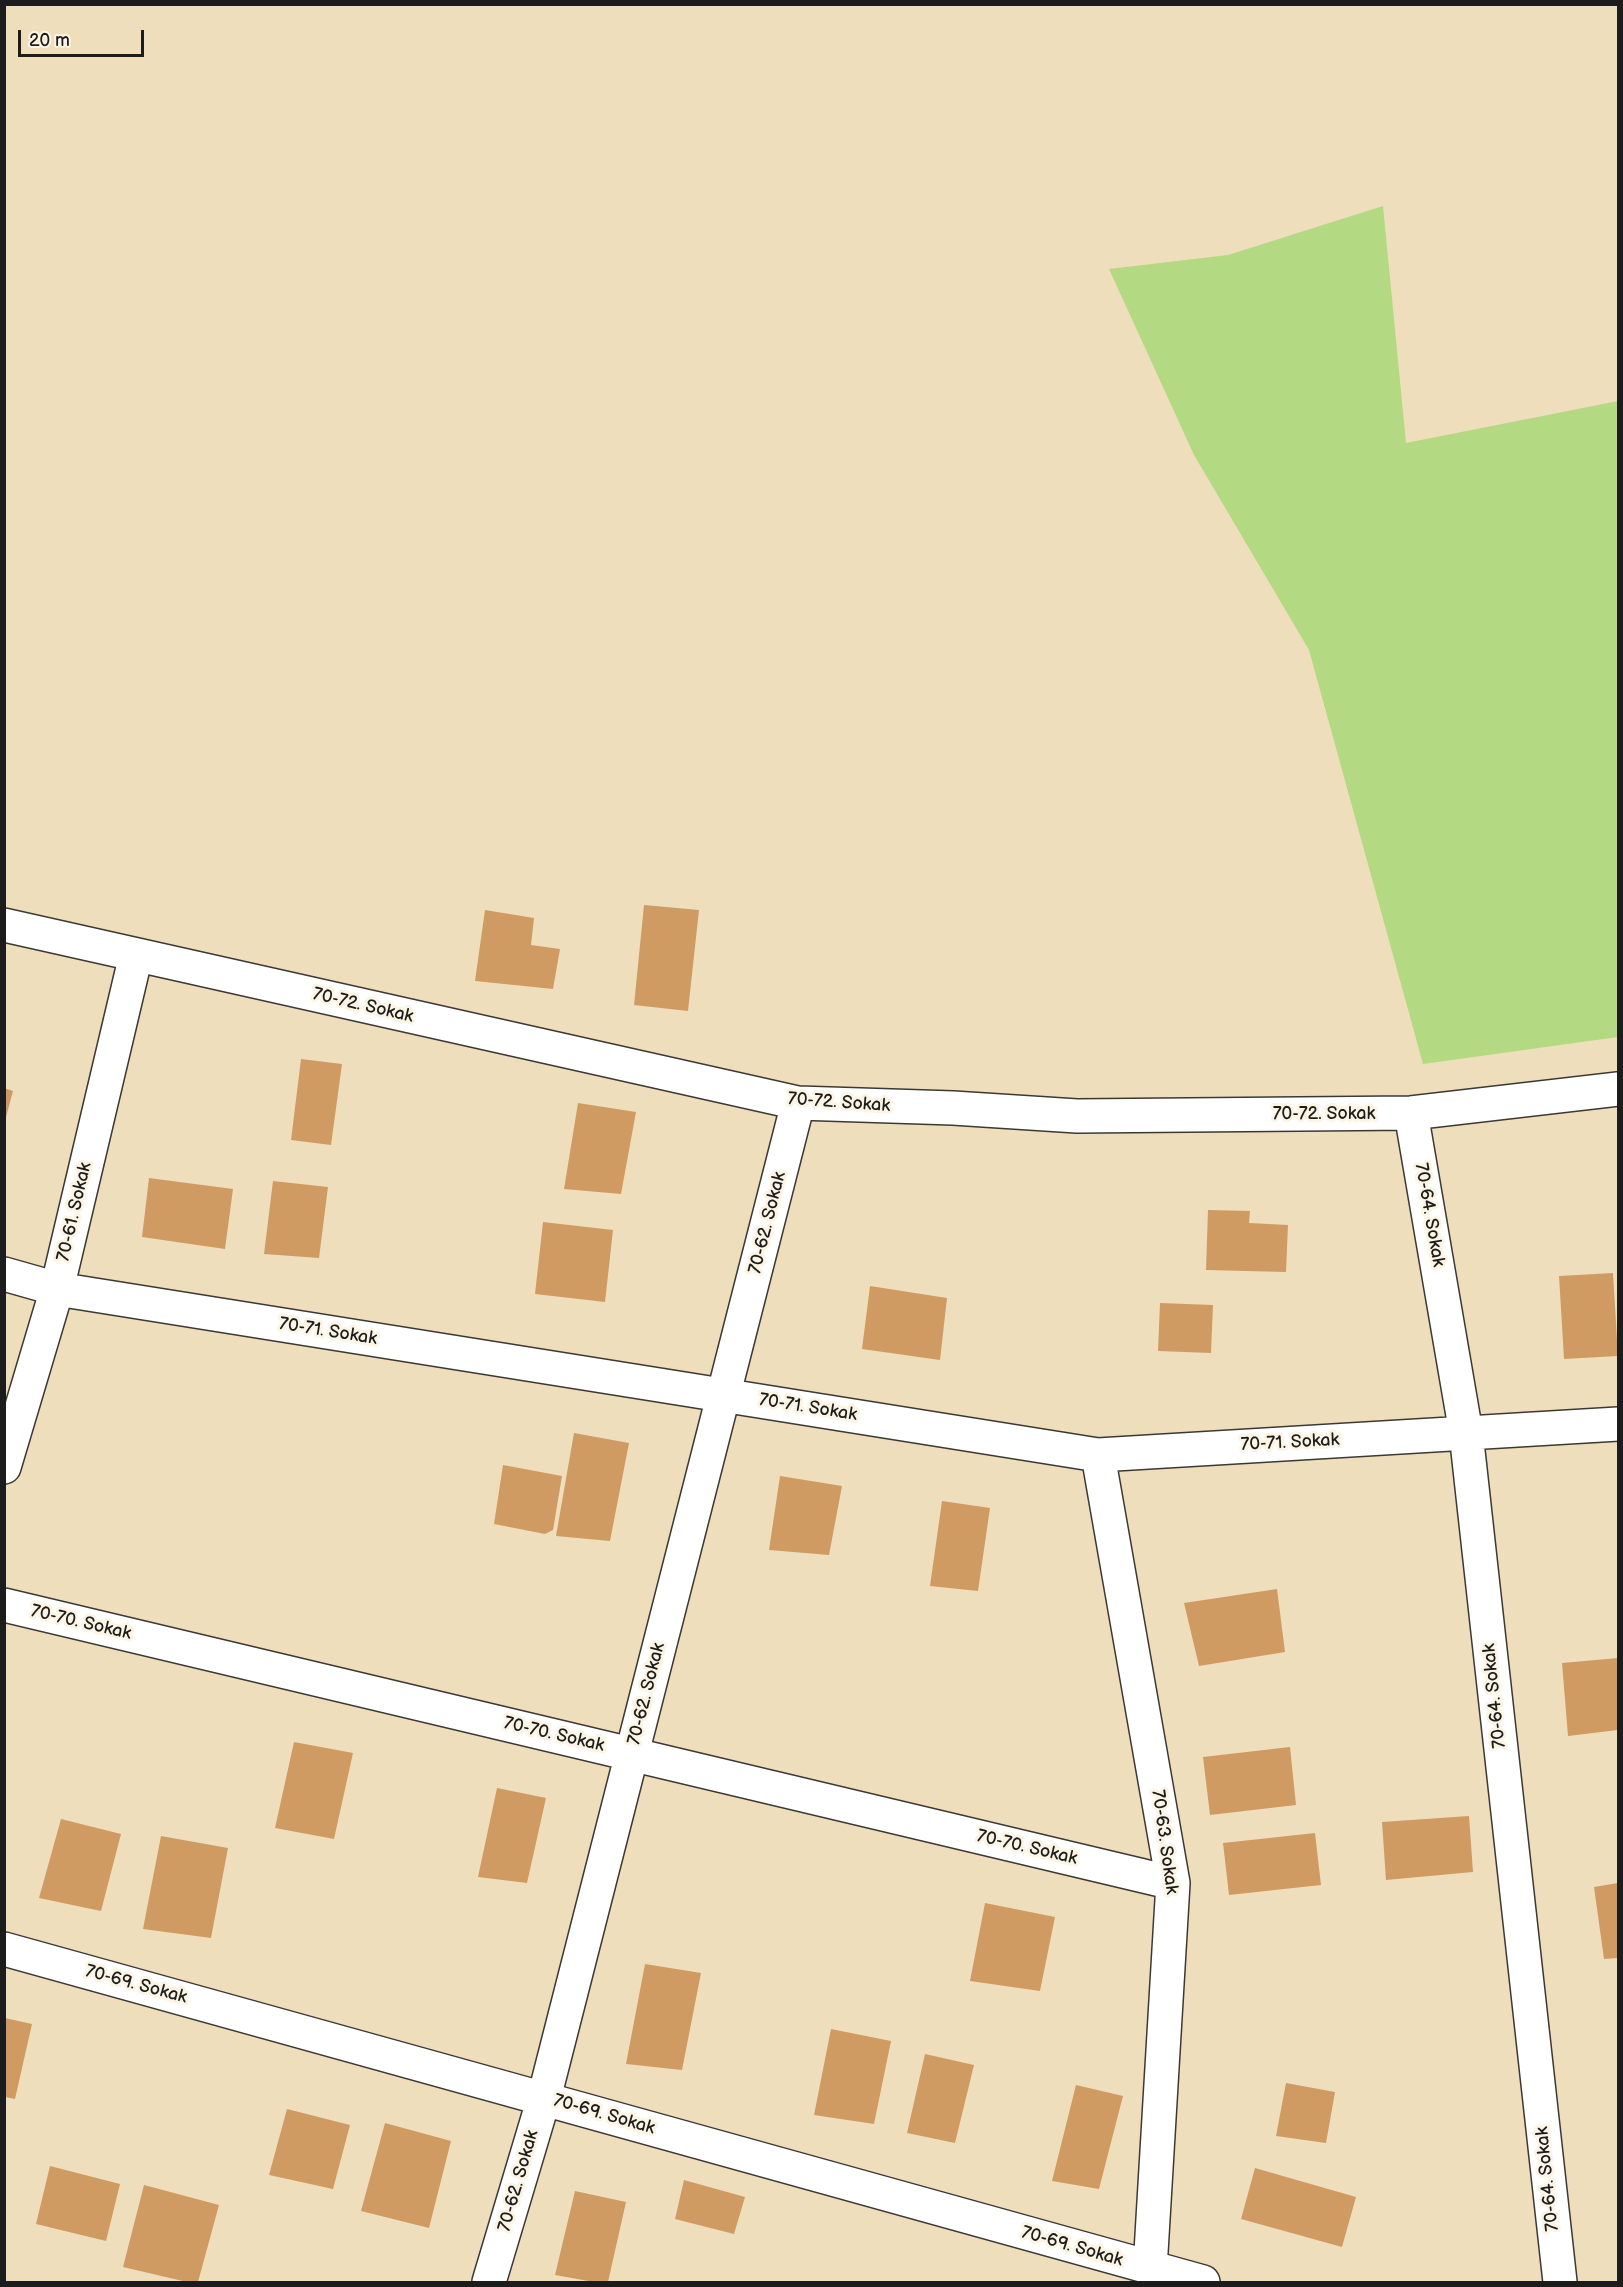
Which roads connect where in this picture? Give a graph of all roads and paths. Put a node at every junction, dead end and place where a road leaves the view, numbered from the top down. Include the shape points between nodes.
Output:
1 (4, 925) edge
2 (136, 955) junction
3 (1618, 1089) edge
4 (798, 1103) junction
5 (1411, 1113) junction
6 (4, 1274) edge
7 (57, 1289) junction
8 (724, 1395) junction
9 (1618, 1424) edge
10 (1466, 1433) junction
11 (1098, 1455) junction
12 (4, 1467) edge
13 (4, 1605) edge
14 (632, 1754) junction
15 (1173, 1882) junction
16 (4, 1949) edge
17 (544, 2098) junction
18 (1150, 2269) junction
19 (489, 2283) edge
20 (1203, 2283) edge
21 (1560, 2283) edge

1 - 2 street, 70-72. Sokak
2 - 4 street, 70-72. Sokak
2 - 7 street, 70-61. Sokak
3 - 5 street, 70-72. Sokak
4 - 5 street, 70-72. Sokak via 1077,1116
4 - 8 street, 70-62. Sokak
5 - 10 street, 70-64. Sokak
6 - 7 street, 70-71. Sokak
7 - 8 street, 70-71. Sokak
7 - 12 street, 70-61. Sokak
8 - 11 street, 70-71. Sokak
8 - 14 street, 70-62. Sokak
9 - 10 street, 70-71. Sokak
10 - 11 street, 70-71. Sokak
10 - 21 street, 70-64. Sokak
11 - 15 street, 70-63. Sokak
13 - 14 street, 70-70. Sokak
14 - 15 street, 70-70. Sokak
14 - 17 street, 70-62. Sokak
15 - 18 street, 70-63. Sokak
16 - 17 street, 70-69. Sokak
17 - 18 street, 70-69. Sokak
17 - 19 street, 70-62. Sokak
18 - 20 street, 70-69. Sokak

